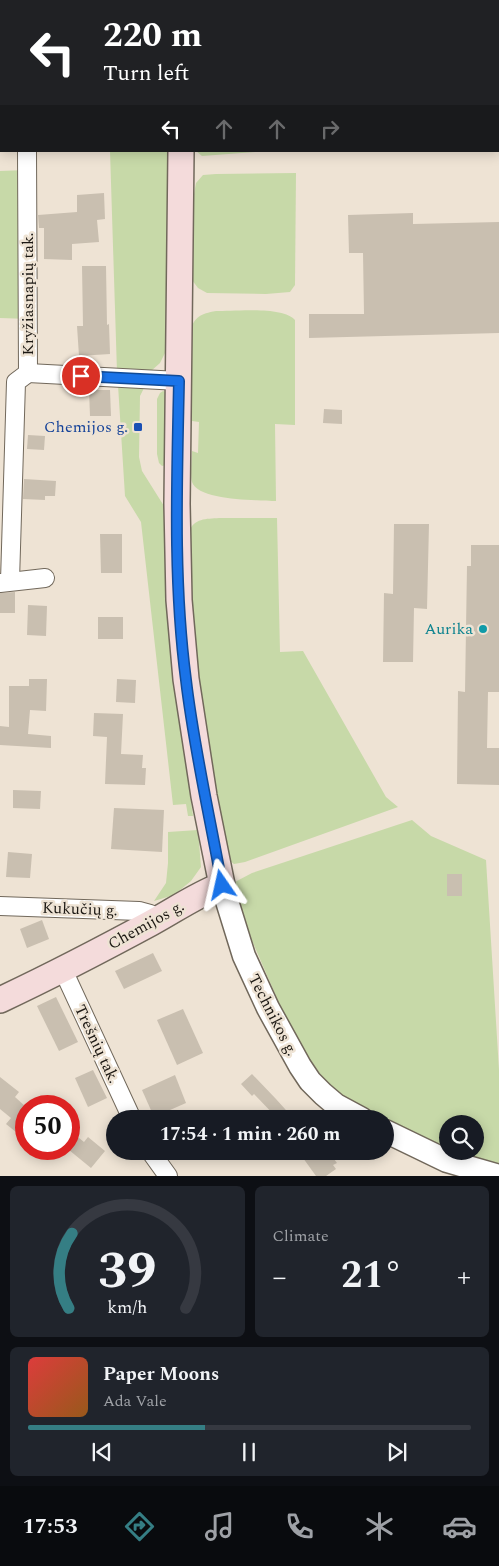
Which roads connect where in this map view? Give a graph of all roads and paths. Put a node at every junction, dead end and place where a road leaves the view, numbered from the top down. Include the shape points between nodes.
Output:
1 (28, 152) edge
2 (181, 152) edge
3 (28, 373) junction
4 (179, 381) junction
5 (45, 578) dead end
6 (5, 582) edge
7 (222, 885) junction
8 (0, 906) edge
9 (153, 922) junction
10 (63, 970) junction
11 (0, 1000) edge
12 (128, 1110) edge
13 (345, 1110) edge
14 (394, 1135) edge
15 (156, 1160) edge
16 (168, 1176) edge
17 (499, 1176) edge

1 - 3 street, Kryžiasnapių tak.
2 - 4 main road
3 - 4 street
3 - 6 street, Kryžiasnapių tak. via 16,382
4 - 7 main road via 179,600 186,679
5 - 6 street
7 - 9 main road, Chemijos g. via 202,892
7 - 13 street, Technikos g. via 244,956 268,1008 310,1081
8 - 9 street, Kukučių g. via 139,911 150,914
9 - 10 main road, Chemijos g.
10 - 11 main road, Chemijos g.
10 - 12 street, Trešnių tak.
14 - 17 street via 447,1161
15 - 16 street

